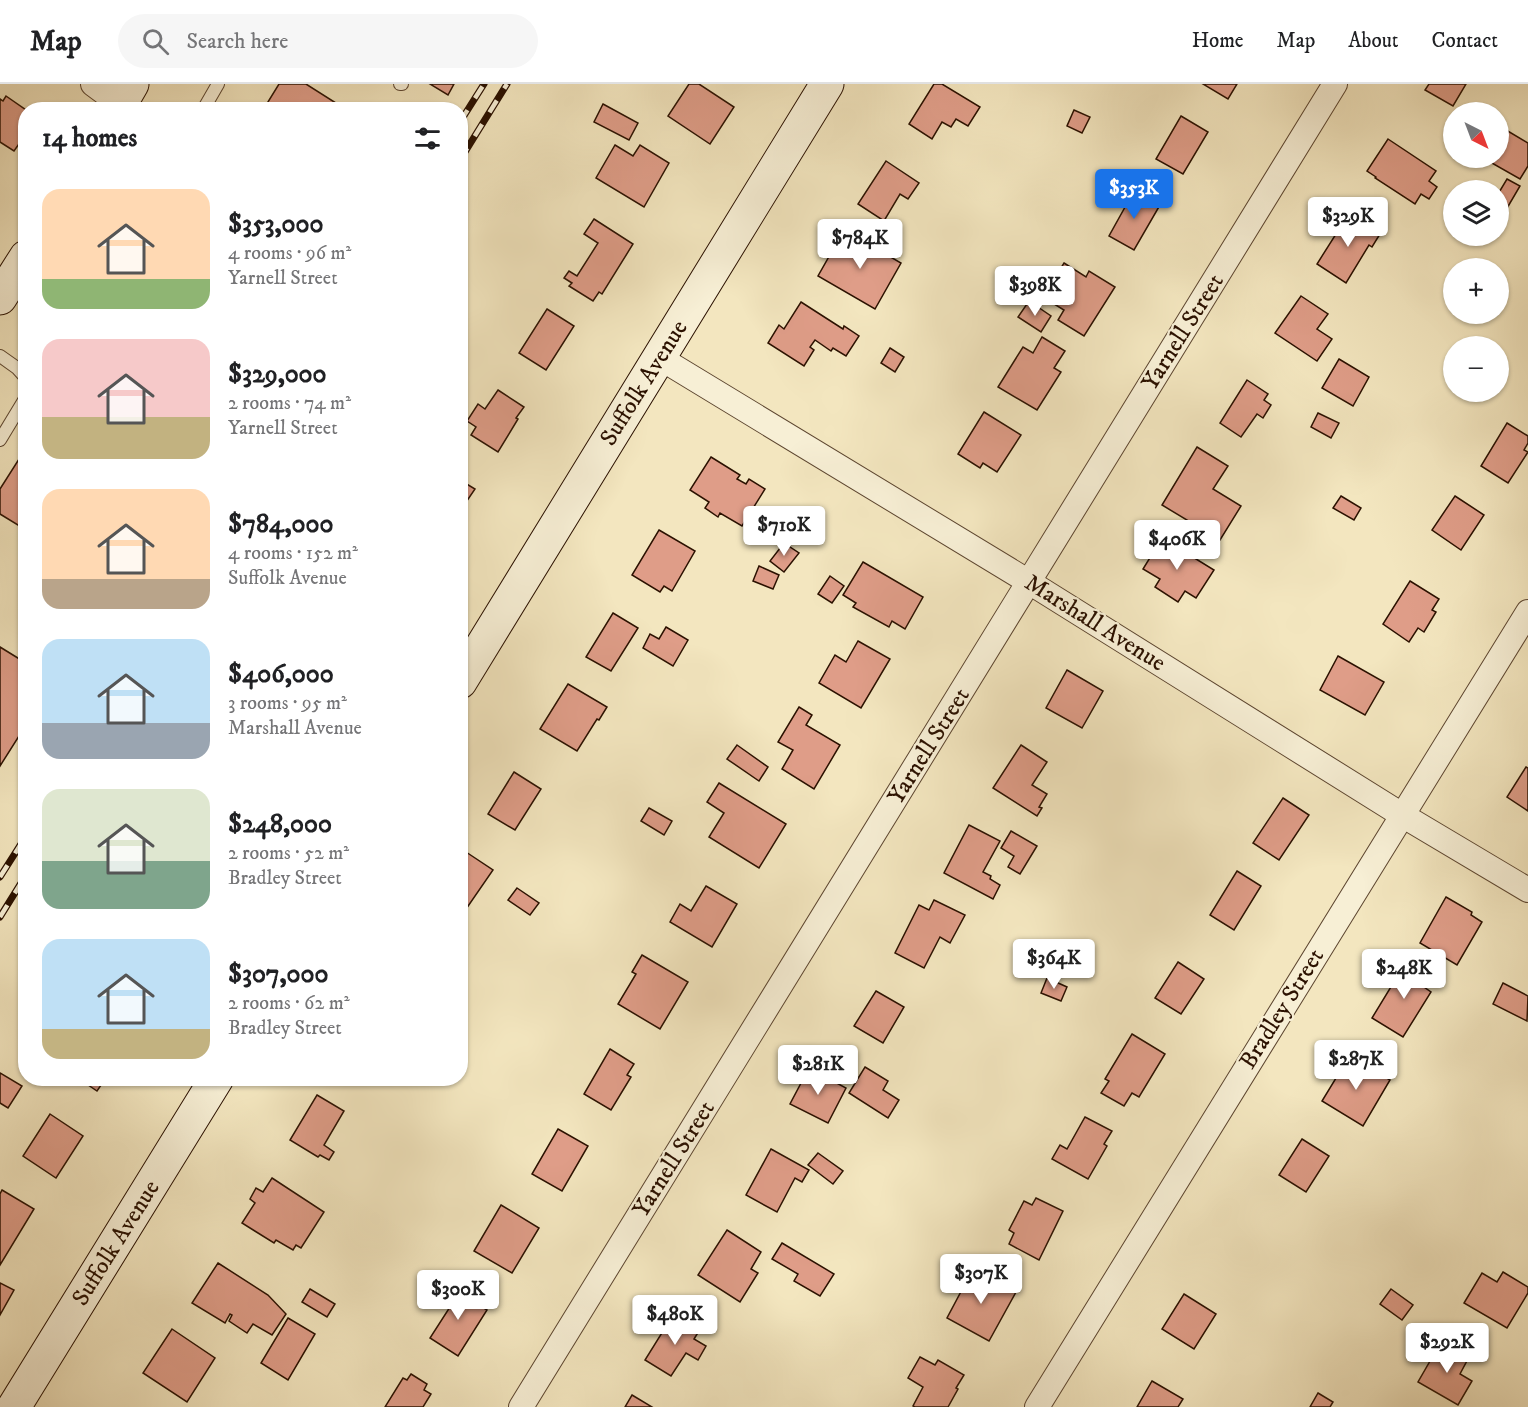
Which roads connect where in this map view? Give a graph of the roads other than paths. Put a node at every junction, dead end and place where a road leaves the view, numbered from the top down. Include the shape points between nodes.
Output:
1 (93, 84) edge
2 (218, 84) edge
3 (827, 84) edge
4 (1335, 84) edge
5 (123, 99) edge
6 (208, 102) edge
7 (18, 270) edge
8 (0, 298) edge
9 (0, 356) edge
10 (660, 358) junction
11 (18, 370) edge
12 (18, 410) edge
13 (0, 440) edge
14 (1029, 582) junction
15 (1528, 612) edge
16 (468, 669) edge
17 (1402, 815) junction
18 (1528, 890) edge
19 (212, 1086) edge
20 (14, 1407) edge
21 (521, 1407) edge
22 (1037, 1407) edge

1 - 5 street
2 - 6 lane
3 - 10 street, Suffolk Avenue
4 - 14 street, Yarnell Street
7 - 8 street
9 - 11 lane
10 - 14 street, Marshall Avenue
10 - 16 street, Suffolk Avenue
12 - 13 lane
14 - 17 street, Marshall Avenue
14 - 21 street, Yarnell Street
15 - 17 street, Bradley Street
17 - 18 street, Marshall Avenue
17 - 22 street, Bradley Street
19 - 20 street, Suffolk Avenue

